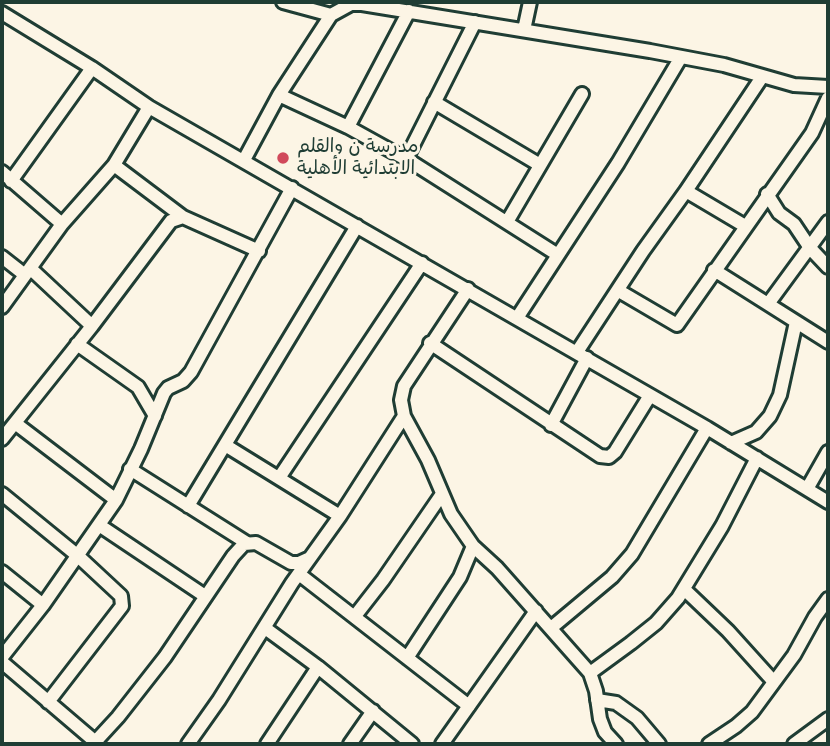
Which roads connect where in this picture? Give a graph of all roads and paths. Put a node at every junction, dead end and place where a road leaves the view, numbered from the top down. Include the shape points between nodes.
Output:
1 (283, 2) edge
2 (530, 2) edge
3 (409, 11) junction
4 (2, 13) edge
5 (331, 15) junction
6 (475, 22) junction
7 (524, 30) junction
8 (681, 57) junction
9 (92, 68) junction
10 (762, 77) junction
11 (828, 87) edge
12 (582, 94) dead end
13 (279, 95) junction
14 (828, 98) edge
15 (435, 102) junction
16 (149, 107) junction
17 (348, 127) junction
18 (406, 159) junction
19 (244, 160) junction
20 (114, 165) junction
21 (540, 165) junction
22 (7, 176) edge
23 (292, 188) junction
24 (686, 191) junction
25 (767, 194) junction
26 (183, 217) junction
27 (507, 222) junction
28 (828, 222) edge
29 (62, 224) junction
30 (357, 226) junction
31 (745, 226) junction
32 (810, 248) junction
33 (259, 251) junction
34 (558, 255) junction
35 (2, 257) edge
36 (422, 263) junction
37 (828, 267) edge
38 (715, 270) junction
39 (27, 272) junction
40 (468, 289) junction
41 (619, 291) junction
42 (768, 304) junction
43 (2, 307) edge
44 (517, 318) junction
45 (796, 322) junction
46 (92, 326) junction
47 (828, 342) edge
48 (430, 343) junction
49 (77, 344) junction
50 (582, 355) junction
51 (649, 397) junction
52 (155, 415) junction
53 (404, 416) junction
54 (15, 423) junction
55 (551, 425) junction
56 (707, 428) junction
57 (2, 439) edge
58 (731, 443) junction
59 (225, 445) junction
60 (828, 452) edge
61 (757, 458) junction
62 (130, 469) junction
63 (279, 478) junction
64 (807, 489) junction
65 (2, 494) edge
66 (442, 494) junction
67 (116, 500) junction
68 (828, 502) edge
69 (188, 506) junction
70 (340, 516) junction
71 (99, 525) junction
72 (247, 542) junction
73 (473, 546) junction
74 (78, 556) junction
75 (310, 558) junction
76 (2, 572) edge
77 (299, 574) junction
78 (684, 589) junction
79 (205, 596) junction
80 (828, 599) edge
81 (43, 605) junction
82 (536, 611) junction
83 (355, 616) junction
84 (265, 628) junction
85 (551, 628) junction
86 (407, 658) junction
87 (2, 660) edge
88 (318, 667) junction
89 (590, 673) junction
90 (774, 682) junction
91 (597, 700) junction
92 (48, 702) junction
93 (469, 706) junction
94 (373, 711) junction
95 (828, 719) edge
96 (96, 743) edge
97 (188, 744) edge
98 (267, 744) edge
99 (350, 744) edge
100 (412, 744) edge
101 (442, 744) edge
102 (615, 744) edge
103 (659, 744) edge
104 (709, 744) edge
105 (794, 744) edge

1 - 5 street
2 - 7 street
3 - 5 street via 358,3
3 - 6 street
3 - 17 street
4 - 9 street
5 - 13 street
6 - 7 street
6 - 15 street
7 - 8 street
8 - 10 street
8 - 34 street
9 - 16 street
9 - 22 street
10 - 11 street
10 - 24 street
12 - 21 street
13 - 17 street
13 - 19 street
14 - 25 street via 812,133
15 - 18 street
15 - 21 street
16 - 19 street
16 - 20 street
17 - 18 street
18 - 27 street
19 - 23 street
20 - 26 street
20 - 29 street
21 - 27 street
22 - 29 street
23 - 30 street
23 - 33 street
24 - 31 street
24 - 41 street
25 - 31 street
25 - 32 street
26 - 33 street
26 - 46 street via 170,221
27 - 34 street
28 - 32 street
29 - 39 street
30 - 36 street
30 - 59 street
31 - 38 street
32 - 37 street
32 - 42 street
33 - 52 street via 191,372 166,390
34 - 44 street
35 - 39 street
36 - 40 street
36 - 63 street
38 - 41 street via 677,325
38 - 42 street
39 - 43 street
39 - 46 street
40 - 44 street
40 - 48 street
41 - 50 street
42 - 45 street
44 - 50 street
45 - 47 street
45 - 58 street via 780,396 770,416 756,432
46 - 49 street
48 - 53 street via 404,386
48 - 55 street
49 - 52 street via 138,387
49 - 54 street
50 - 51 street
50 - 55 street
51 - 55 street via 609,457 592,452
51 - 56 street
52 - 62 street
53 - 66 street
53 - 70 street
54 - 57 street
54 - 67 street
56 - 58 street
56 - 85 street via 632,554
58 - 61 street
59 - 63 street
59 - 69 street
60 - 64 street
61 - 64 street
61 - 78 street
62 - 67 street
62 - 69 street
63 - 70 street
64 - 68 street
65 - 74 street
66 - 73 street
66 - 83 street
67 - 71 street
69 - 72 street
70 - 75 street
71 - 74 street
71 - 79 street
72 - 75 street via 290,563
72 - 79 street
73 - 82 street
73 - 86 street via 460,577
74 - 81 street
74 - 92 street via 121,596 122,606
75 - 77 street
76 - 81 street
77 - 83 street
77 - 84 street
78 - 89 street via 656,623
78 - 90 street
79 - 96 street via 165,657
80 - 90 street
81 - 87 street
82 - 85 street
82 - 93 street
83 - 86 street
84 - 88 street
84 - 97 street
85 - 89 street
86 - 93 street
87 - 92 street
88 - 94 street
88 - 98 street
89 - 91 street
90 - 104 street via 744,720
91 - 102 street via 605,732
91 - 103 street via 616,703 637,718
92 - 96 street
93 - 101 street
94 - 99 street
94 - 100 street
95 - 105 street

